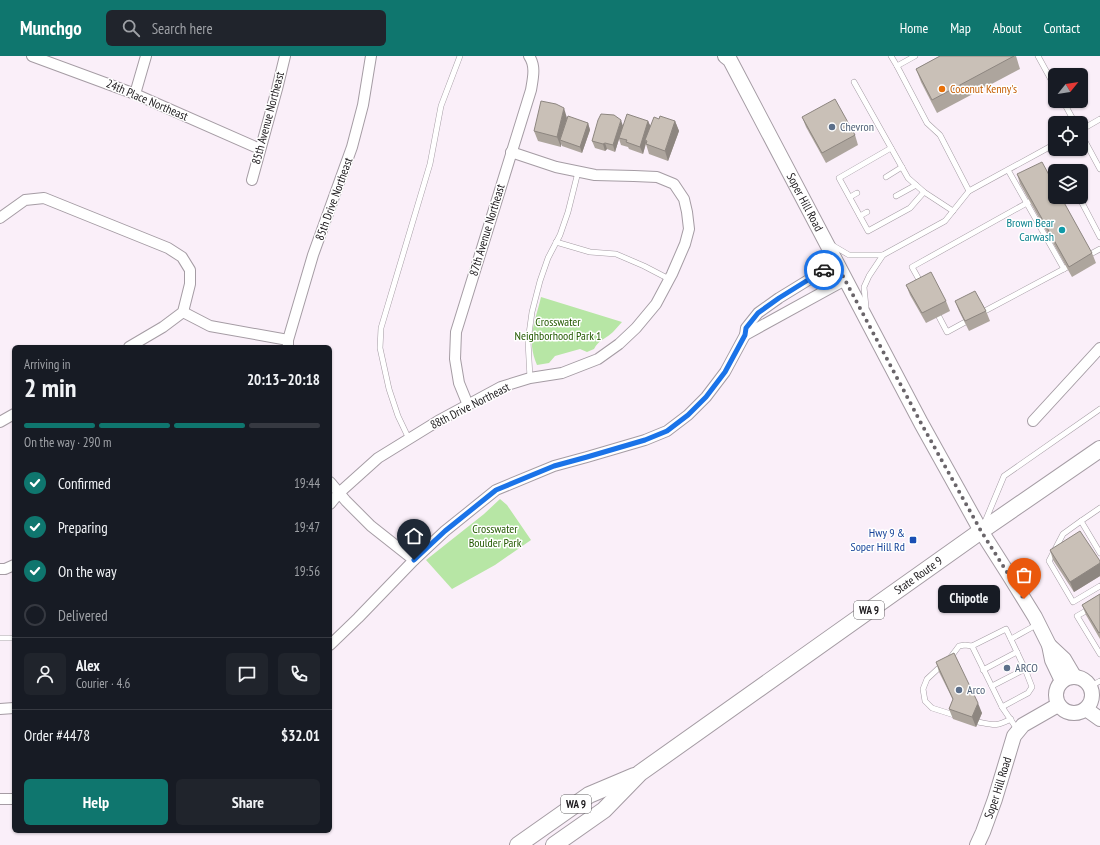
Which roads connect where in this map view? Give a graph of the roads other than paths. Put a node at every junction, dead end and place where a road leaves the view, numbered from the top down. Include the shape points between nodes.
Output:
1 (32, 56) edge
2 (146, 56) edge
3 (285, 56) edge
4 (371, 56) edge
5 (460, 56) edge
6 (530, 56) edge
7 (891, 56) edge
8 (915, 56) edge
9 (1038, 56) edge
10 (728, 57) edge
11 (897, 66) junction
12 (1048, 74) edge
13 (854, 82) dead end
14 (135, 94) junction
15 (1100, 119) edge
16 (1088, 126) edge
17 (1088, 147) edge
18 (892, 148) junction
19 (1048, 148) edge
20 (260, 149) junction
21 (511, 152) junction
22 (902, 167) junction
23 (1100, 169) edge
24 (1008, 170) junction
25 (578, 172) junction
26 (886, 177) dead end
27 (252, 180) dead end
28 (916, 185) junction
29 (969, 191) junction
30 (924, 192) junction
31 (857, 193) dead end
32 (850, 196) junction
33 (896, 196) dead end
34 (1038, 197) edge
35 (1027, 203) junction
36 (1082, 204) edge
37 (953, 210) junction
38 (867, 212) dead end
39 (860, 216) junction
40 (0, 218) edge
41 (1100, 237) edge
42 (825, 241) junction
43 (556, 242) junction
44 (1100, 249) edge
45 (883, 255) junction
46 (1082, 259) edge
47 (1076, 262) edge
48 (836, 263) junction
49 (1064, 269) junction
50 (669, 279) junction
51 (845, 280) junction
52 (926, 293) edge
53 (933, 306) edge
54 (182, 312) junction
55 (866, 320) junction
56 (745, 335) junction
57 (288, 344) edge
58 (132, 345) edge
59 (1100, 348) edge
60 (530, 378) junction
61 (468, 405) junction
62 (1100, 409) edge
63 (12, 415) edge
64 (1034, 420) dead end
65 (0, 422) edge
66 (409, 439) junction
67 (1100, 449) edge
68 (332, 484) edge
69 (340, 493) junction
70 (332, 502) edge
71 (1100, 508) edge
72 (1081, 521) junction
73 (981, 531) junction
74 (1100, 553) edge
75 (414, 560) junction
76 (12, 566) edge
77 (0, 569) edge
78 (1100, 586) edge
79 (1100, 603) edge
80 (1038, 624) junction
81 (0, 638) edge
82 (12, 638) edge
83 (1011, 639) junction
84 (332, 643) edge
85 (972, 646) junction
86 (1017, 652) junction
87 (1100, 654) edge
88 (1025, 669) junction
89 (983, 670) junction
90 (1068, 679) junction
91 (1095, 684) edge
92 (992, 686) junction
93 (1058, 704) junction
94 (1002, 707) junction
95 (12, 708) edge
96 (0, 709) edge
97 (1086, 709) junction
98 (954, 715) edge
99 (1100, 719) edge
100 (978, 722) dead end
101 (1014, 725) junction
102 (640, 773) junction
103 (0, 799) edge
104 (12, 799) edge
105 (518, 845) edge
106 (554, 845) edge
107 (977, 845) edge

1 - 14 street, 24th Place Northeast
2 - 14 street
3 - 20 street, 85th Avenue Northeast
4 - 57 street, 85th Drive Northeast via 363,105 352,147 314,255
5 - 66 lane via 441,106 430,164 381,328 380,348 390,389 398,416
6 - 21 street, 87th Avenue Northeast via 534,75
7 - 11 lane
8 - 11 lane
9 - 12 lane
10 - 42 street, Soper Hill Road
11 - 29 lane via 927,123 940,134
13 - 18 lane
14 - 20 street, 24th Place Northeast
15 - 16 lane
17 - 23 lane
18 - 22 lane
18 - 32 lane via 839,178
19 - 24 lane
20 - 27 street, 85th Avenue Northeast
21 - 25 street
21 - 61 street, 87th Avenue Northeast via 456,332 455,359 459,383
22 - 26 lane
22 - 28 lane via 908,178
24 - 29 lane
24 - 35 lane
25 - 43 lane via 568,212
25 - 50 street, 88th Drive Northeast via 657,177 674,184 684,199 689,229
28 - 30 lane
28 - 33 lane
29 - 37 lane
30 - 37 lane
30 - 39 lane via 910,208 868,231
31 - 32 lane
32 - 39 lane
34 - 35 lane
35 - 49 lane
35 - 52 lane via 912,268
36 - 41 lane
37 - 45 lane via 945,221
38 - 39 lane
40 - 54 street via 26,200 44,198 168,248 182,257 190,270 190,284
42 - 45 lane via 849,255
42 - 48 street, Soper Hill Road
43 - 50 lane via 590,252 616,254
43 - 60 lane via 540,281 532,312 528,342
44 - 46 lane
45 - 55 lane via 864,287
47 - 49 lane
48 - 51 street, Soper Hill Road
48 - 56 street via 758,313 746,328
49 - 53 lane via 947,332
50 - 60 street, 88th Drive Northeast via 656,304 636,328 598,359 562,373
51 - 55 street, Soper Hill Road
51 - 56 street
54 - 57 street, 85th Drive Northeast via 210,326
54 - 58 street
55 - 73 street, Soper Hill Road
56 - 75 street via 725,372 706,397 667,431 645,440 554,466 496,490
59 - 64 street
60 - 61 street, 88th Drive Northeast via 501,387
61 - 66 street, 88th Drive Northeast
62 - 73 lane via 1004,476
63 - 65 street
66 - 69 street, 88th Drive Northeast via 378,458
67 - 73 main road, State Route 9 / WA 9
68 - 69 street
69 - 70 street, 88th Drive Northeast
69 - 75 street via 371,526
71 - 72 lane
72 - 74 lane
72 - 78 lane via 1063,534 1049,561 1073,602
73 - 80 street, Soper Hill Road via 1010,574
73 - 102 main road, State Route 9 / WA 9
75 - 84 street
76 - 77 street
79 - 87 lane via 1077,616
80 - 83 lane
80 - 90 street, Soper Hill Road via 1049,645 1064,659
81 - 82 lane
83 - 85 lane via 1006,629
83 - 86 lane
85 - 89 lane
85 - 98 lane via 959,646 927,679 923,689 925,701 932,708
86 - 88 lane
86 - 89 lane
88 - 92 lane
88 - 94 lane via 1032,687 1028,693
89 - 92 lane
90 - 91 street via 1082,678
90 - 93 street via 1057,688 1055,693
91 - 97 street via 1090,704
92 - 94 lane
93 - 97 street via 1062,709 1074,714
93 - 101 street via 1023,725
94 - 101 lane
95 - 96 street
97 - 99 street
100 - 101 lane
101 - 107 street, Soper Hill Road via 1014,736 995,799
102 - 105 main road, State Route 9 / WA 9 via 590,795
102 - 106 main road, State Route 9 / WA 9 via 604,810
103 - 104 street

